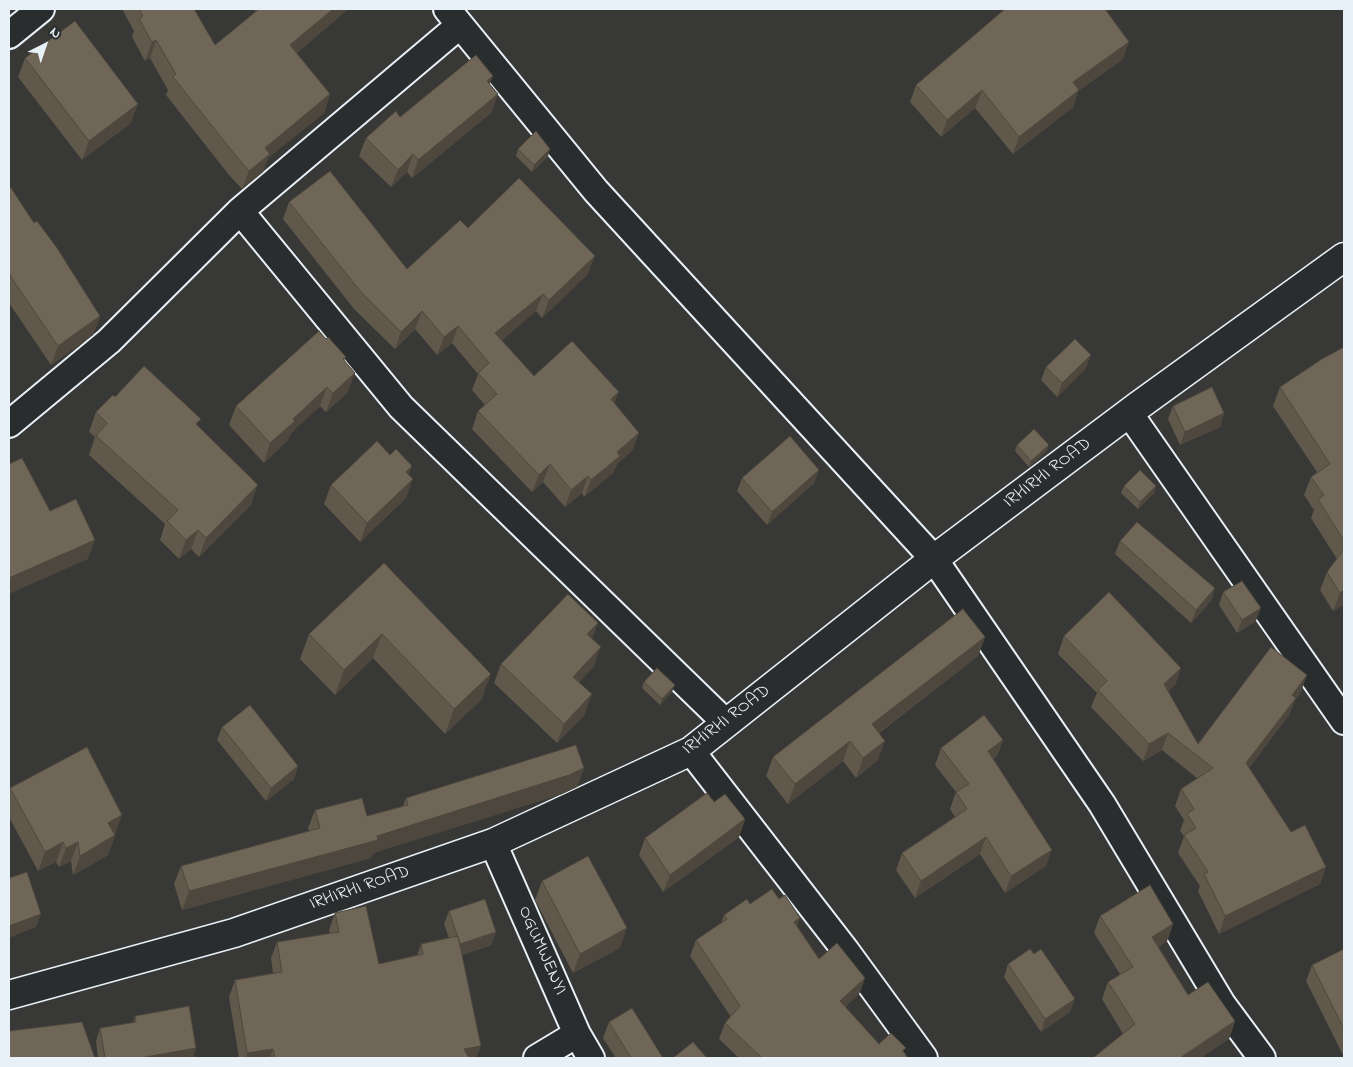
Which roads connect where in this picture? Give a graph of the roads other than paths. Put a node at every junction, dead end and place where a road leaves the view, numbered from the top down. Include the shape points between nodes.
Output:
1 (41, 9) edge
2 (454, 17) edge
3 (9, 34) edge
4 (240, 210) junction
5 (1344, 257) edge
6 (1129, 413) junction
7 (9, 424) edge
8 (934, 559) junction
9 (1344, 721) edge
10 (726, 723) junction
11 (691, 751) junction
12 (493, 843) junction
13 (9, 996) edge
14 (577, 1034) junction
15 (537, 1058) edge
16 (590, 1058) edge
17 (924, 1058) edge
18 (1262, 1058) edge

1 - 3 street
2 - 4 street
2 - 8 street via 596,191
4 - 7 street via 109,341
4 - 10 street via 401,407
5 - 6 street, IRHIRHI ROAD
6 - 8 street, IRHIRHI ROAD
6 - 9 street
8 - 10 street, IRHIRHI ROAD
8 - 18 street via 1102,804 1222,1004
10 - 11 street, IRHIRHI ROAD
11 - 12 street, IRHIRHI ROAD
11 - 17 street
12 - 13 street, IRHIRHI ROAD via 234,933
12 - 14 street, OGUMWENYI
14 - 15 street
14 - 16 street, OGUMWENYI

